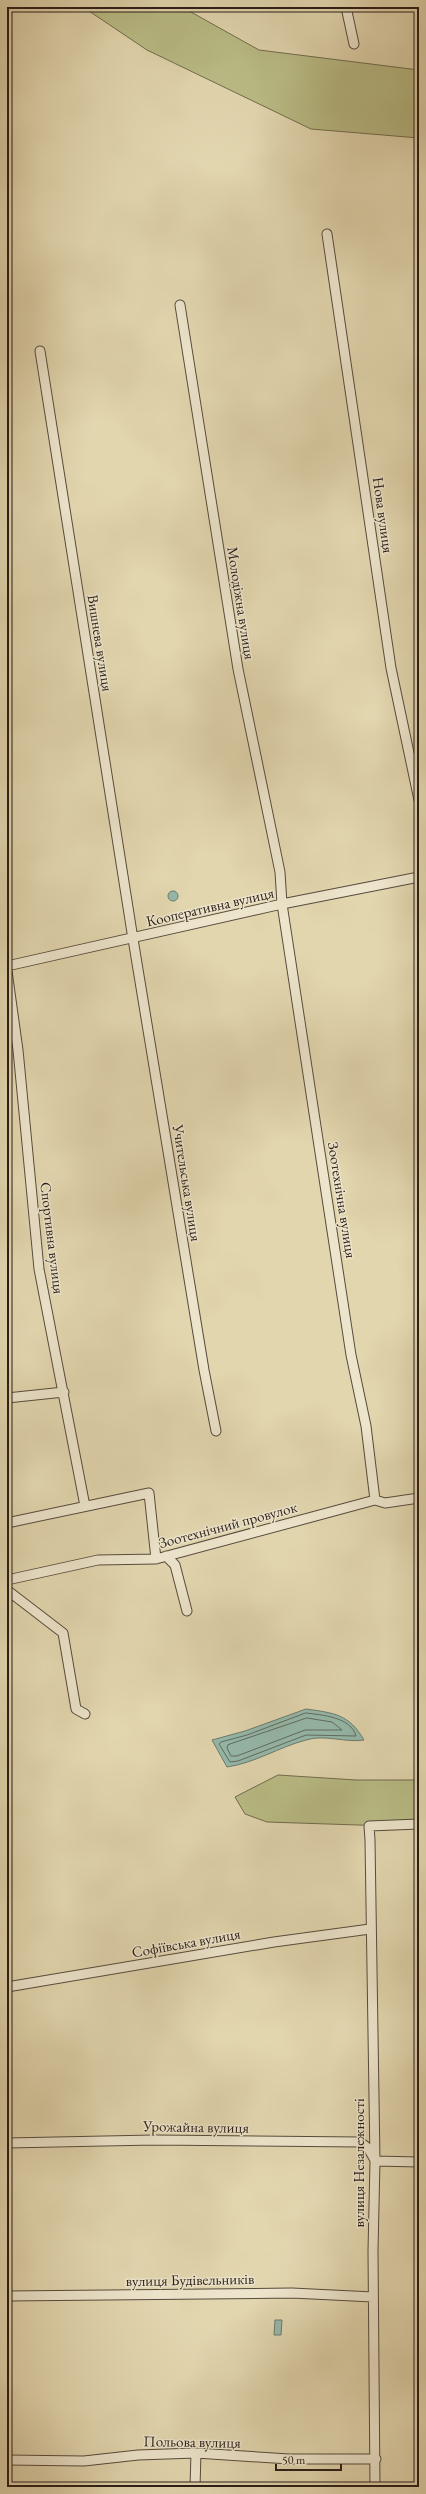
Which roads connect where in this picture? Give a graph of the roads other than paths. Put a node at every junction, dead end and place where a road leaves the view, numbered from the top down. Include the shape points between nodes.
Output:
1 (346, 7) edge
2 (354, 44) dead end
3 (327, 234) dead end
4 (180, 305) dead end
5 (40, 351) dead end
6 (419, 800) edge
7 (419, 877) edge
8 (282, 904) junction
9 (133, 939) junction
10 (7, 966) edge
11 (7, 971) edge
12 (64, 1392) junction
13 (7, 1398) edge
14 (216, 1431) dead end
15 (419, 1498) edge
16 (375, 1500) junction
17 (85, 1506) junction
18 (7, 1523) edge
19 (166, 1556) junction
20 (156, 1559) junction
21 (7, 1580) edge
22 (7, 1590) edge
23 (187, 1611) dead end
24 (85, 1714) dead end
25 (419, 1824) edge
26 (370, 1929) junction
27 (7, 1987) edge
28 (7, 2143) edge
29 (375, 2161) junction
30 (419, 2162) edge
31 (7, 2296) edge
32 (373, 2296) junction
33 (196, 2453) junction
34 (376, 2459) junction
35 (7, 2460) edge
36 (195, 2487) edge
37 (375, 2487) edge

1 - 2 street
3 - 6 street, Нова вулиця via 391,668
4 - 8 street, Молодіжна вулиця via 238,669 280,872
5 - 9 street, Вишнева вулиця
7 - 8 street, Кооперативна вулиця
8 - 9 street, Кооперативна вулиця
8 - 16 street, Зоотехнічна вулиця via 351,1355 366,1426
9 - 10 street, Кооперативна вулиця
9 - 14 street, Учительська вулиця
11 - 12 street, Спортивна вулиця via 18,1050 39,1268
12 - 13 street
12 - 17 street, Спортивна вулиця
15 - 16 street, Зоотехнічний провулок via 385,1502
16 - 19 street, Зоотехнічний провулок
17 - 18 street, Зоотехнічний провулок
17 - 20 street, Зоотехнічний провулок via 149,1493
19 - 20 street, Зоотехнічний провулок
19 - 23 street via 175,1565
20 - 21 street via 98,1560
22 - 24 street via 63,1633 76,1709
25 - 26 street, вулиця Незалежності via 369,1826
26 - 27 street, Софіївська вулиця via 274,1942
26 - 29 street, вулиця Незалежності
28 - 29 street, Урожайна вулиця via 154,2140 360,2142 368,2148
29 - 30 street
29 - 32 street, вулиця Незалежності
31 - 32 street, вулиця Будівельників via 292,2293
32 - 34 street, вулиця Незалежності
33 - 34 street, Польова вулиця via 289,2459
33 - 35 street, Польова вулиця via 138,2455 84,2461
33 - 36 street
34 - 37 street, вулиця Незалежності

